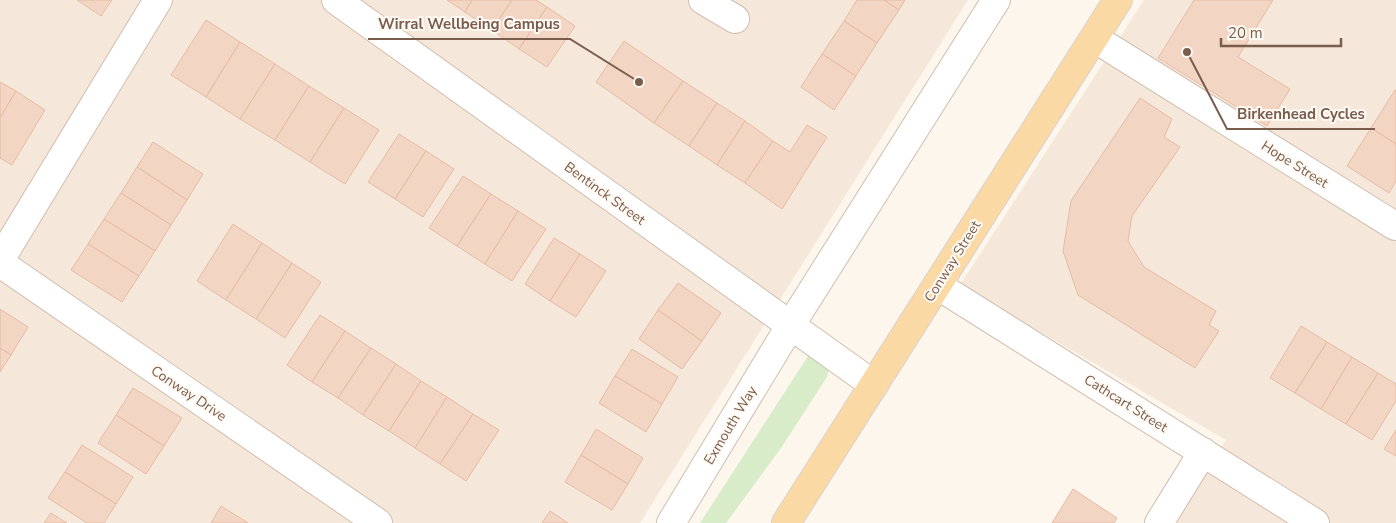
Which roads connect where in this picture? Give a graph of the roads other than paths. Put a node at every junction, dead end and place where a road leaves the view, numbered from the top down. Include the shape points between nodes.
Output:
1 (158, 0) edge
2 (336, 0) edge
3 (703, 0) edge
4 (996, 0) edge
5 (1118, 0) edge
6 (735, 19) dead end
7 (1094, 38) junction
8 (1395, 226) edge
9 (0, 262) edge
10 (937, 285) junction
11 (790, 326) junction
12 (874, 385) junction
13 (1203, 452) junction
14 (378, 523) edge
15 (671, 523) edge
16 (786, 523) edge
17 (1159, 523) edge
18 (1315, 523) edge

1 - 9 street
2 - 11 street, Bentinck Street
3 - 6 street
4 - 11 street, Exmouth Way
5 - 7 main road, Conway Street
7 - 8 street, Hope Street
7 - 10 main road, Conway Street
9 - 14 street, Conway Drive
10 - 12 main road, Conway Street
10 - 13 street, Cathcart Street
11 - 12 street, Bentinck Street
11 - 15 street, Exmouth Way
12 - 16 main road, Conway Street
13 - 17 street
13 - 18 street, Cathcart Street

